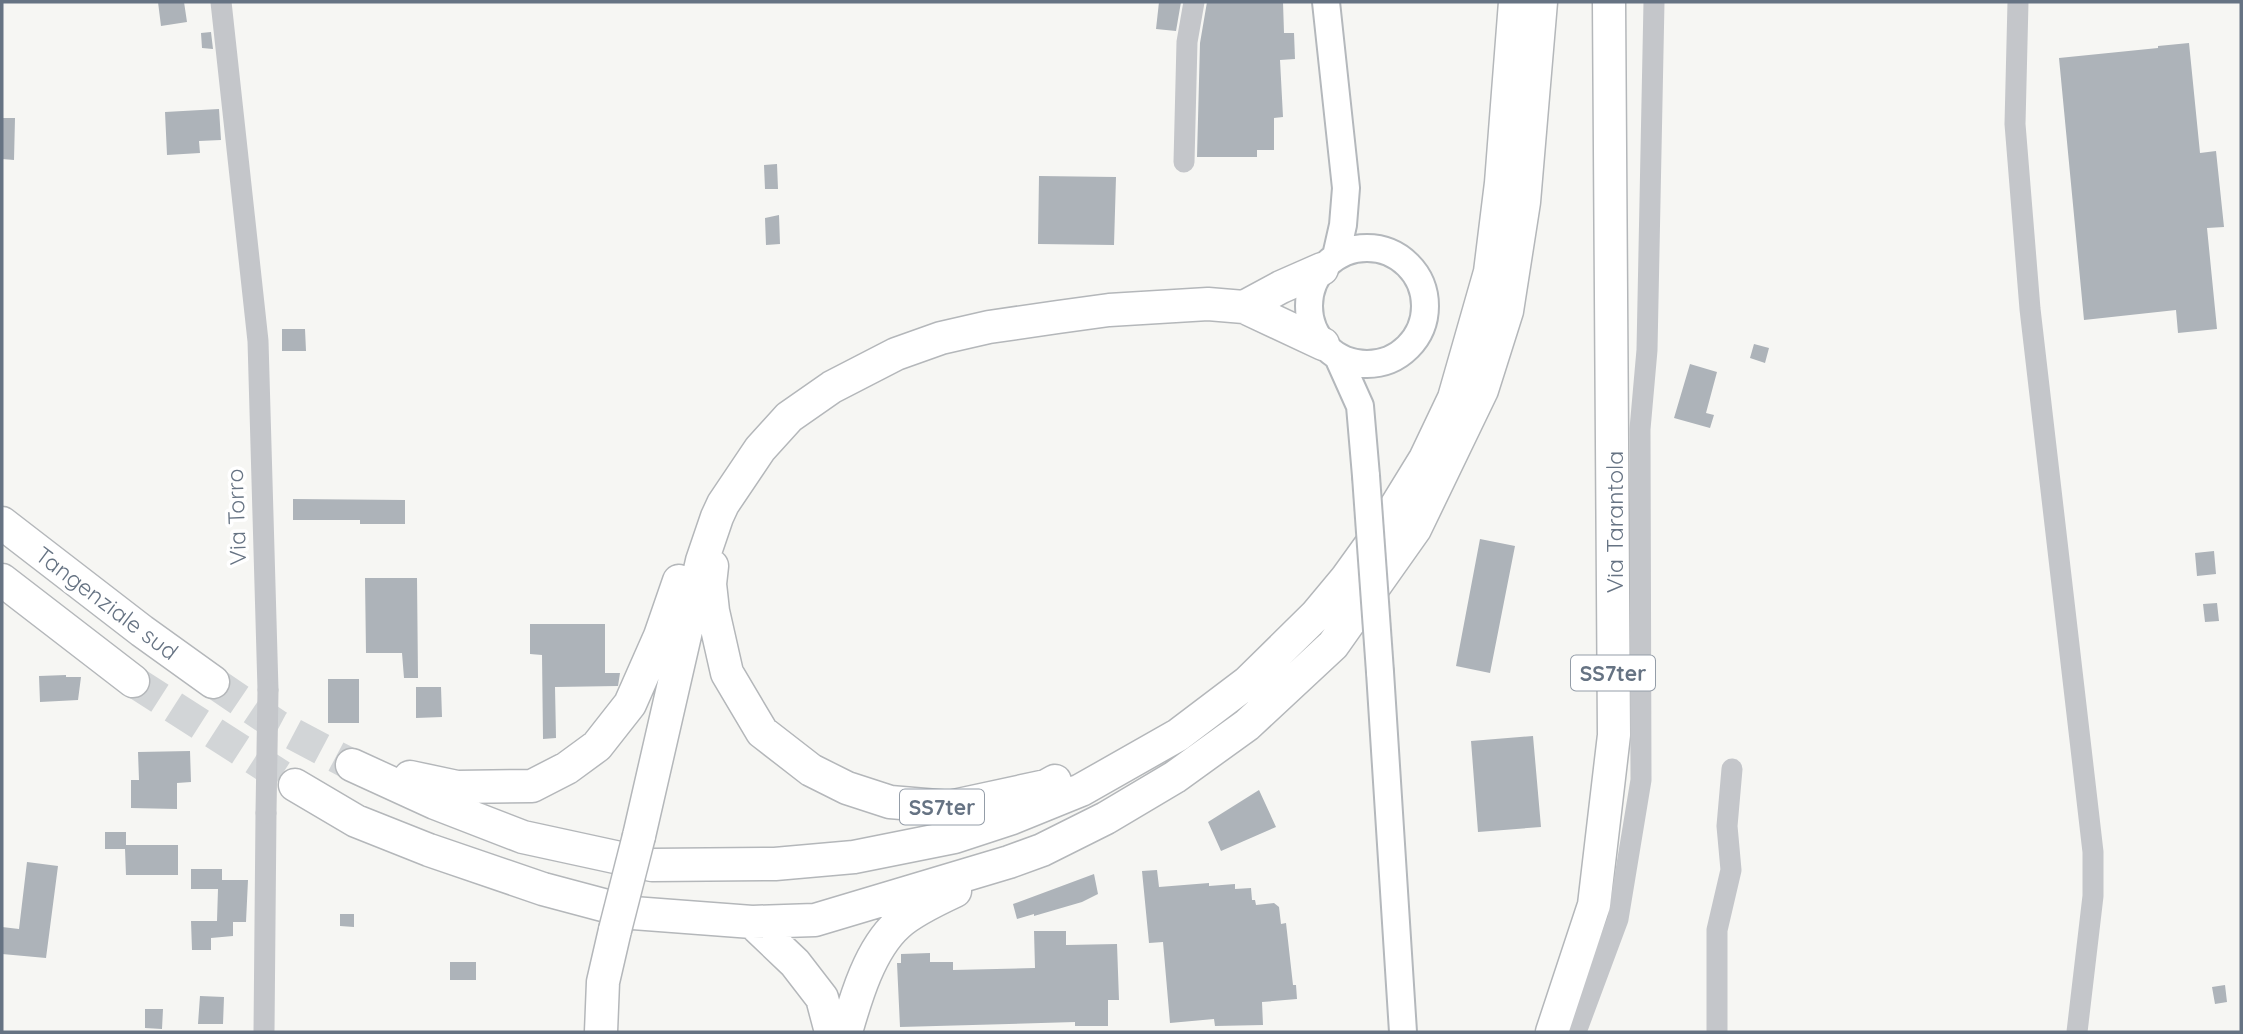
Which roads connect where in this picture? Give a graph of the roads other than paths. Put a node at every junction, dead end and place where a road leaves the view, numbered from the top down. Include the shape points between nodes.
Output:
1 (221, 2) edge
2 (1194, 2) edge
3 (1326, 2) edge
4 (1515, 2) edge
5 (1541, 2) edge
6 (1609, 2) edge
7 (1654, 2) edge
8 (2018, 2) edge
9 (1184, 162) dead end
10 (1346, 188) junction
11 (1378, 249) junction
12 (1329, 263) junction
13 (1244, 307) junction
14 (1330, 350) junction
15 (1385, 362) junction
16 (1360, 406) junction
17 (717, 517) junction
18 (2, 523) edge
19 (2, 580) edge
20 (1316, 615) junction
21 (133, 681) tunnel mouth
22 (213, 682) tunnel mouth
23 (1732, 769) dead end
24 (295, 785) tunnel mouth
25 (1009, 862) junction
26 (752, 922) junction
27 (264, 1032) edge
28 (601, 1032) edge
29 (831, 1032) edge
30 (846, 1032) edge
31 (1403, 1032) edge
32 (1552, 1032) edge
33 (1576, 1032) edge
34 (1717, 1032) edge
35 (2077, 1032) edge

1 - 27 street, Via Torro, bridge via 258,341 268,690
2 - 9 street via 1187,42
3 - 10 main road
4 - 20 highway via 1490,272 1454,398 1382,529
5 - 25 highway via 1524,202 1507,311 1482,390 1415,528 1333,645 1247,725 1175,777 1106,818
6 - 32 highway, SS7ter via 1614,735 1594,905
7 - 33 street, Via Tarantola via 1647,350 1640,429 1641,780 1618,919
8 - 35 street via 2015,124 2030,309 2093,852 2093,896
10 - 11 main road via 1359,222
10 - 12 main road via 1343,225
11 - 12 main road via 1357,249
11 - 15 main road via 1396,255 1411,268 1425,303 1415,339
12 - 13 highway
12 - 14 main road via 1312,286 1309,306 1312,326
13 - 14 highway
13 - 17 highway via 1208,304 1109,310 989,327 896,354 832,387 789,417 760,449
14 - 15 main road via 1361,364
14 - 16 main road
15 - 16 main road
16 - 31 main road, bridge
17 - 20 highway, SS7ter via 710,584 713,611 727,673 762,732 811,770 890,802 949,807 1046,786 1155,724
17 - 20 highway via 683,571 630,704 597,746 568,768 532,786 457,787 352,765 523,837 652,865 775,864 854,857 954,837 1081,790 1178,735 1248,682
17 - 28 highway, bridge via 702,561 603,982
18 - 22 highway, Tangenziale sud
19 - 21 highway, Tangenziale sud
23 - 34 street via 1727,826 1731,870 1717,930
24 - 26 highway via 356,821 543,889 633,913
25 - 26 highway via 815,920
25 - 30 highway via 898,924 877,951
26 - 29 highway via 822,998

